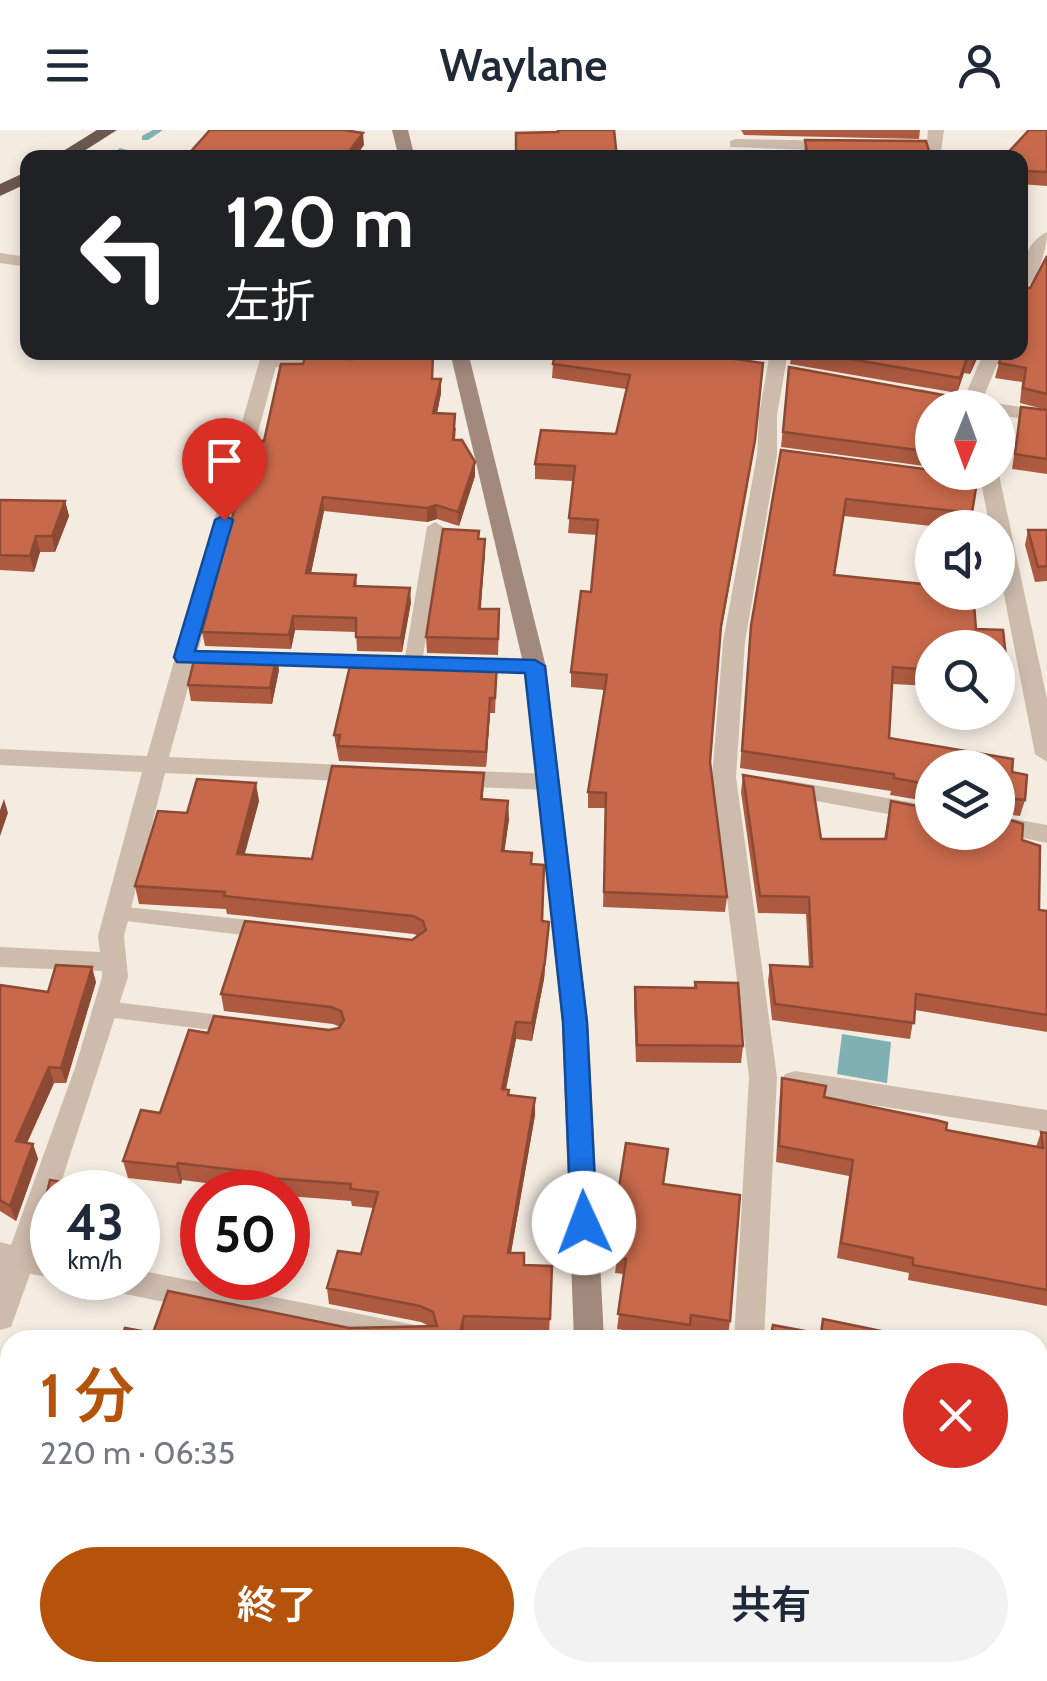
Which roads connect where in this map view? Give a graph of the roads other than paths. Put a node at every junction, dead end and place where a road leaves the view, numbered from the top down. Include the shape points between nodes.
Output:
1 (110, 130) edge
2 (936, 130) edge
3 (735, 144) edge
4 (856, 146) edge
5 (876, 147) edge
6 (74, 150) edge
7 (1047, 237) edge
8 (1028, 267) edge
9 (270, 360) edge
10 (292, 360) edge
11 (462, 360) edge
12 (991, 360) edge
13 (337, 364) edge
14 (776, 366) edge
15 (892, 390) edge
16 (983, 390) edge
17 (915, 394) edge
18 (1015, 412) edge
19 (1047, 418) edge
20 (987, 490) edge
21 (435, 527) dead end
22 (203, 658) junction
23 (430, 664) junction
24 (535, 666) junction
25 (1047, 754) edge
26 (0, 757) edge
27 (154, 764) junction
28 (391, 775) edge
29 (430, 777) edge
30 (743, 780) junction
31 (548, 782) junction
32 (915, 811) edge
33 (1015, 828) edge
34 (1047, 834) edge
35 (117, 913) junction
36 (295, 933) edge
37 (0, 956) edge
38 (114, 962) junction
39 (106, 1009) junction
40 (257, 1027) edge
41 (763, 1077) junction
42 (1047, 1121) edge
43 (10, 1257) edge
44 (160, 1288) edge
45 (0, 1316) edge
46 (370, 1330) edge
47 (589, 1330) edge
48 (750, 1330) edge

1 - 6 highway
2 - 5 street via 935,148
3 - 4 street
7 - 8 street
9 - 22 street
10 - 13 lane
11 - 24 main road
12 - 16 street
14 - 30 street via 776,457 734,642
15 - 17 street
18 - 19 street
20 - 25 street
21 - 23 lane
22 - 23 street
22 - 27 street
23 - 24 street
24 - 31 main road
26 - 27 street
27 - 28 street
27 - 35 street
29 - 31 street
30 - 32 street
30 - 41 street
31 - 47 main road via 575,1022
33 - 34 street
35 - 36 lane
35 - 38 street
37 - 38 street
38 - 39 street
39 - 40 lane
39 - 43 street
41 - 42 street
41 - 48 street
43 - 45 street
44 - 46 street

